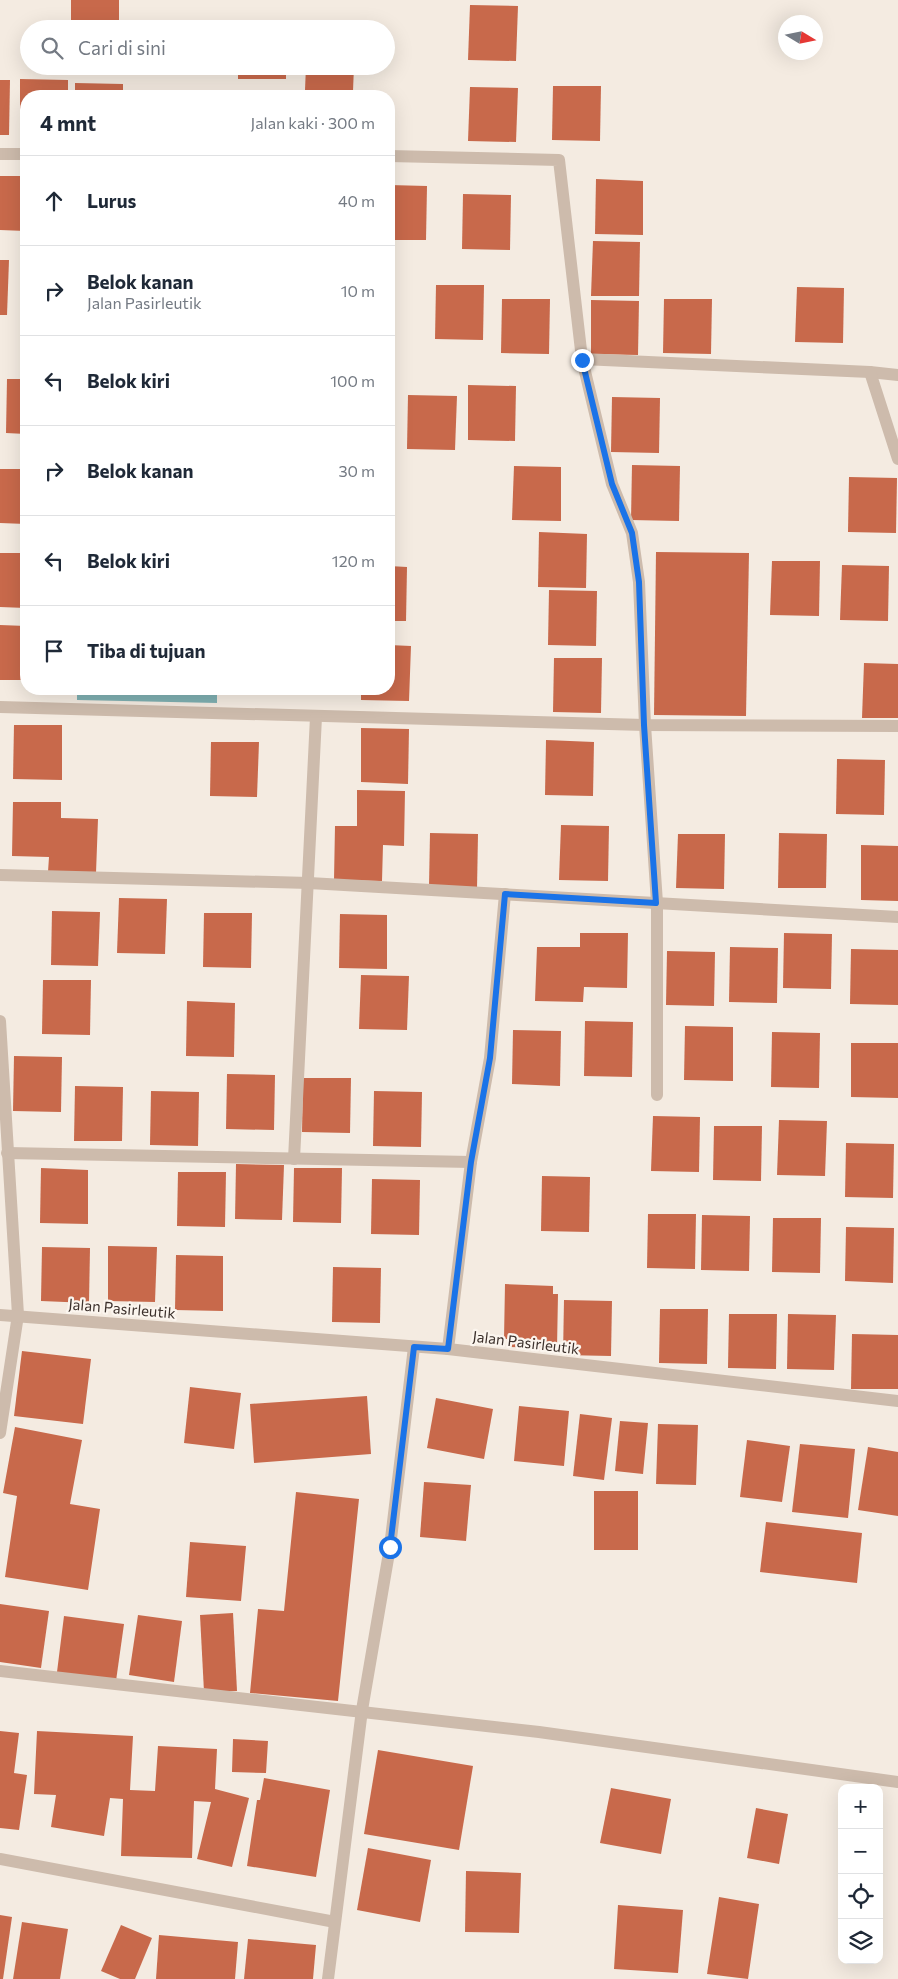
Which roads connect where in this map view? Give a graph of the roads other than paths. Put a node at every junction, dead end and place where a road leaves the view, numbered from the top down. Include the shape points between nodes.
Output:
1 (0, 154) edge
2 (20, 154) edge
3 (395, 156) edge
4 (582, 360) junction
5 (870, 372) junction
6 (898, 375) edge
7 (898, 459) edge
8 (0, 707) edge
9 (316, 717) junction
10 (644, 725) junction
11 (898, 726) edge
12 (0, 875) edge
13 (309, 883) junction
14 (505, 894) junction
15 (656, 903) junction
16 (898, 917) edge
17 (0, 1021) edge
18 (657, 1095) dead end
19 (7, 1153) junction
20 (294, 1158) junction
21 (471, 1162) junction
22 (0, 1315) edge
23 (18, 1316) junction
24 (414, 1347) junction
25 (448, 1349) junction
26 (898, 1401) edge
27 (0, 1432) edge
28 (0, 1671) edge
29 (362, 1710) junction
30 (898, 1782) edge
31 (0, 1859) edge
32 (335, 1922) junction
33 (328, 1979) edge

1 - 2 street
3 - 4 street via 559,160
4 - 5 street
4 - 10 street via 612,484 632,533 639,582
5 - 6 street
5 - 7 street
8 - 9 street
9 - 10 street
9 - 13 street
10 - 11 street
10 - 15 street
12 - 13 street
13 - 14 street
13 - 20 street
14 - 15 street
14 - 21 street via 490,1058
15 - 16 street
15 - 18 street
17 - 19 street
19 - 20 street
19 - 23 street
20 - 21 street
21 - 25 street
22 - 23 street, Jalan Pasirleutik
23 - 24 street, Jalan Pasirleutik
23 - 27 street
24 - 25 street, Jalan Pasirleutik
24 - 29 street via 390,1547
25 - 26 street, Jalan Pasirleutik
28 - 29 street
29 - 30 street
29 - 32 street
31 - 32 street
32 - 33 street

